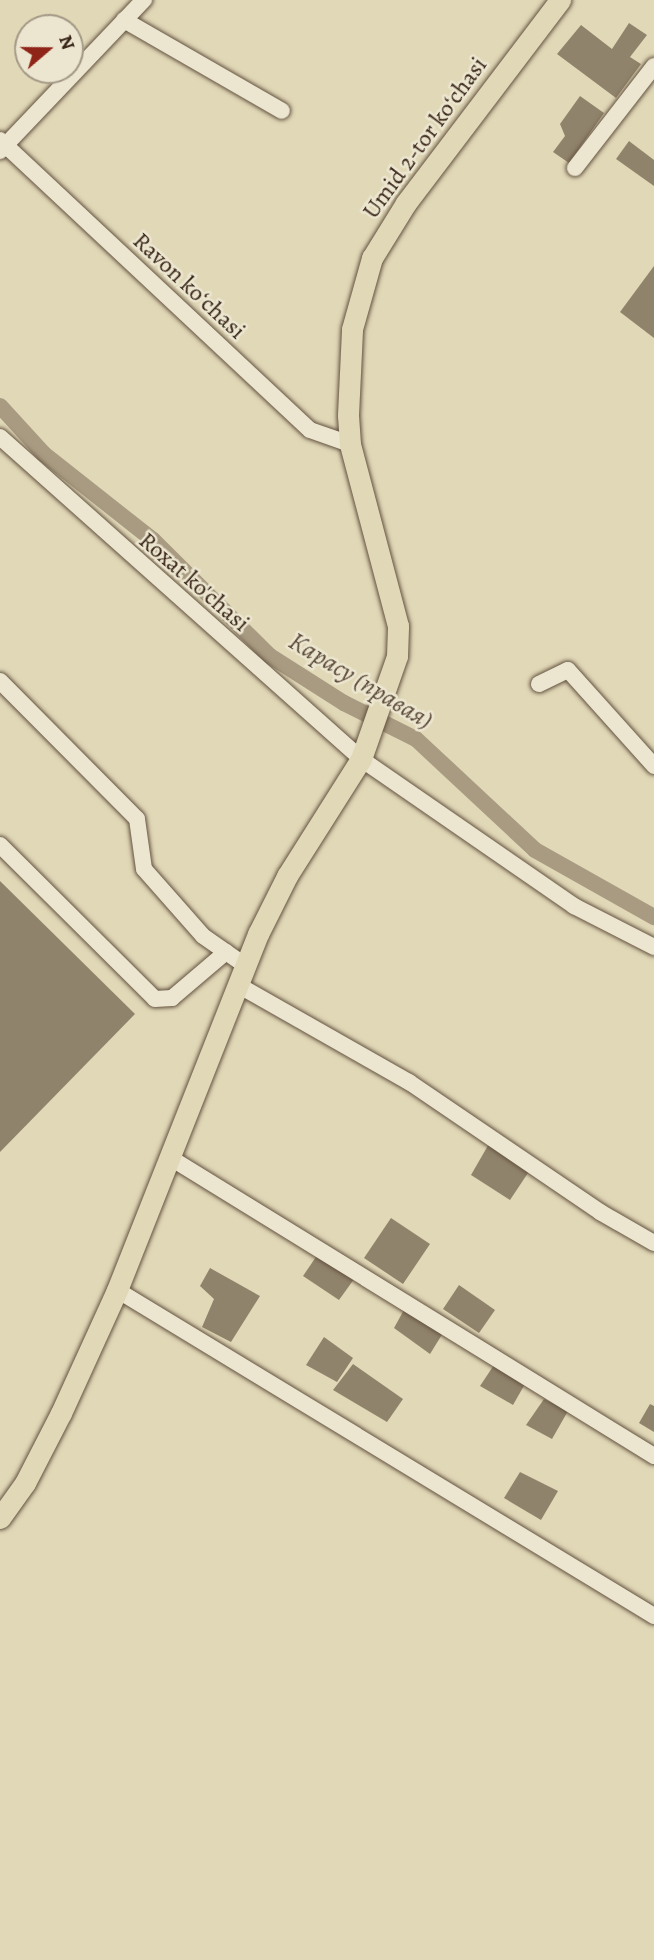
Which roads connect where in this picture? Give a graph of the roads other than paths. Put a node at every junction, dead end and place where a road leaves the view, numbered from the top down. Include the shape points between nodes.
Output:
1 (144, 0) edge
2 (560, 0) edge
3 (124, 20) junction
4 (654, 66) edge
5 (282, 111) dead end
6 (2, 145) edge
7 (575, 168) dead end
8 (0, 437) edge
9 (350, 444) junction
10 (0, 681) edge
11 (539, 684) dead end
12 (363, 755) junction
13 (654, 766) edge
14 (0, 845) edge
15 (654, 947) edge
16 (226, 952) junction
17 (242, 976) junction
18 (169, 1157) junction
19 (654, 1243) edge
20 (117, 1290) junction
21 (654, 1457) edge
22 (0, 1518) edge
23 (654, 1616) edge

1 - 3 street
2 - 9 main road, Umid 2-tor koʻchasi via 405,203 372,258 350,343
3 - 5 street
3 - 6 street
4 - 7 street
6 - 9 street, Ravon koʻchasi via 310,430
8 - 12 street, Roxat ko'chasi
9 - 12 main road, Umid 2-tor koʻchasi via 398,626 397,656
10 - 16 street via 137,819 144,869 203,936
11 - 13 street via 568,670
12 - 15 street, Roxat ko'chasi via 574,906
12 - 17 main road, Umid 2-tor koʻchasi via 287,876
14 - 16 street via 155,999 172,998
16 - 17 street
17 - 18 main road, Umid 2-tor koʻchasi
17 - 19 street via 409,1082 600,1213
18 - 20 main road, Umid 2-tor koʻchasi
18 - 21 street
20 - 22 main road, Umid 2-tor koʻchasi via 44,1448
20 - 23 street

